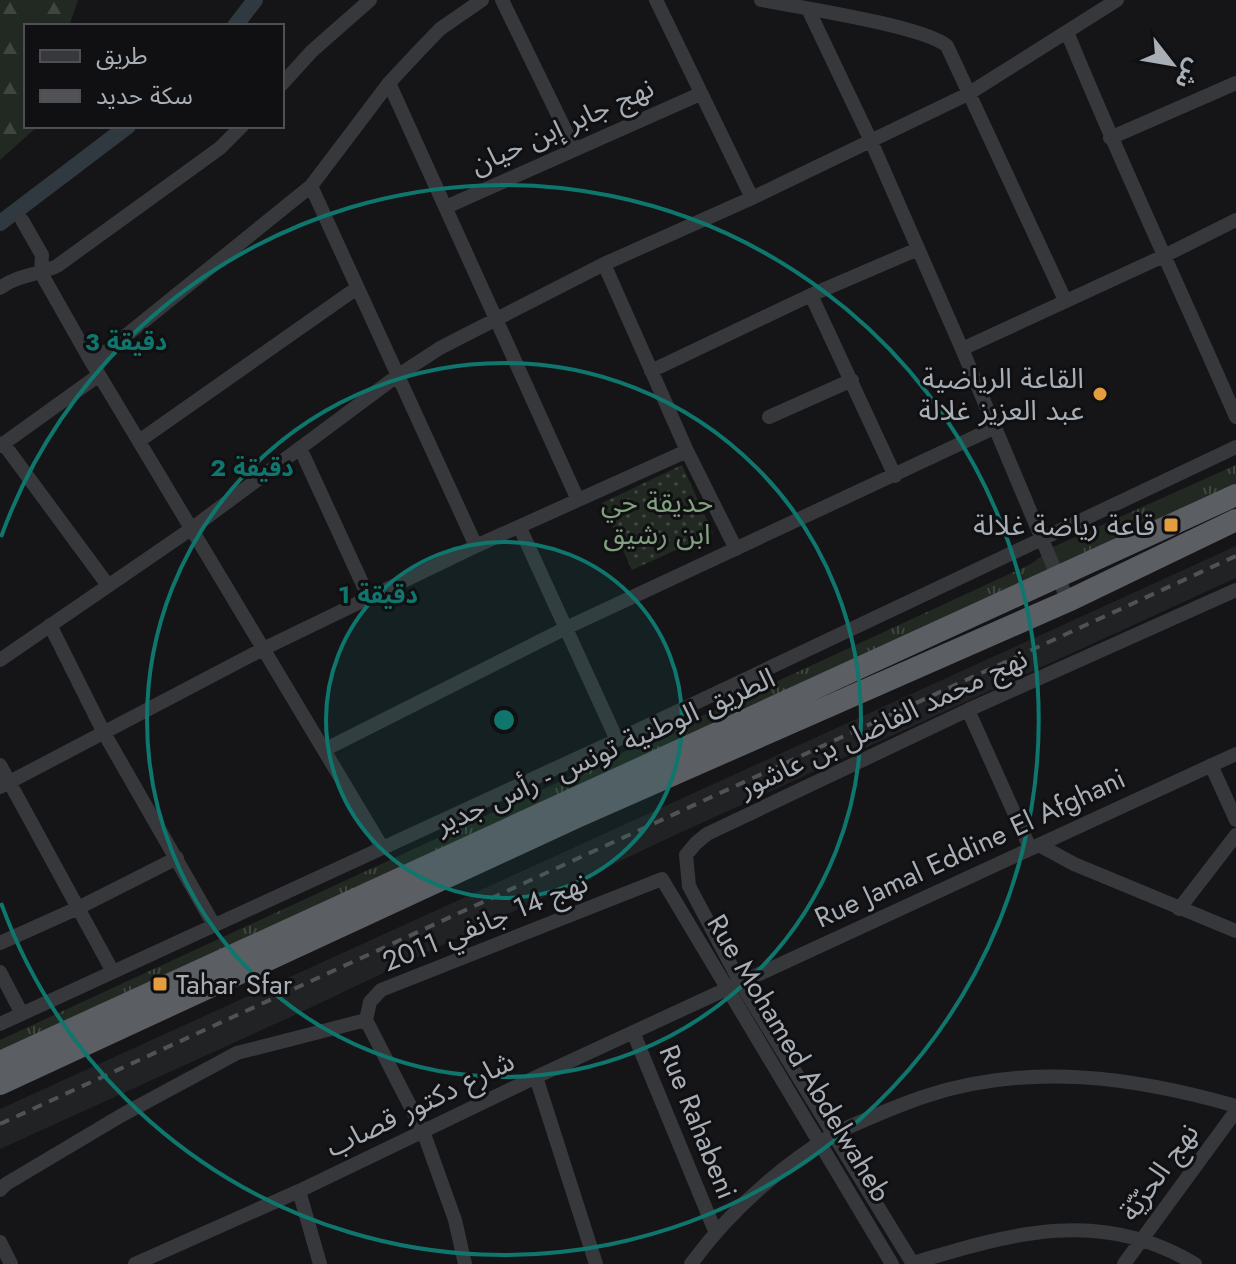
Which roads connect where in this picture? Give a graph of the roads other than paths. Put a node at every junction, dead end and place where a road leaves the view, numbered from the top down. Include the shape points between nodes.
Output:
1 (370, 0) edge
2 (482, 0) edge
3 (502, 0) edge
4 (656, 0) edge
5 (761, 0) edge
6 (1117, 0) edge
7 (808, 9) junction
8 (1067, 32) junction
9 (284, 82) edge
10 (389, 83) junction
11 (1236, 83) edge
12 (700, 94) junction
13 (968, 94) junction
14 (240, 128) edge
15 (1110, 138) junction
16 (871, 141) junction
17 (574, 148) junction
18 (311, 186) junction
19 (752, 198) junction
20 (446, 207) junction
21 (22, 220) dead end
22 (1236, 220) edge
23 (918, 249) junction
24 (1166, 255) junction
25 (604, 264) junction
26 (41, 273) junction
27 (0, 288) edge
28 (357, 288) junction
29 (811, 295) junction
30 (1065, 300) junction
31 (496, 317) junction
32 (962, 349) junction
33 (96, 369) junction
34 (651, 371) junction
35 (397, 376) junction
36 (852, 380) junction
37 (769, 417) dead end
38 (1236, 417) edge
39 (996, 427) junction
40 (139, 441) junction
41 (2, 445) edge
42 (1236, 447) edge
43 (300, 448) junction
44 (687, 451) junction
45 (895, 476) junction
46 (1236, 495) edge
47 (578, 500) junction
48 (1236, 520) edge
49 (520, 528) junction
50 (191, 529) junction
51 (1042, 539) junction
52 (476, 546) junction
53 (736, 549) junction
54 (1057, 578) junction
55 (107, 584) junction
56 (1236, 590) edge
57 (369, 598) junction
58 (1068, 601) junction
59 (50, 625) junction
60 (566, 628) junction
61 (263, 649) junction
62 (0, 660) edge
63 (968, 710) junction
64 (104, 733) junction
65 (617, 740) junction
66 (324, 750) junction
67 (1236, 754) edge
68 (0, 765) edge
69 (1211, 765) junction
70 (5, 785) edge
71 (1236, 820) edge
72 (1236, 835) edge
73 (382, 847) junction
74 (1034, 847) junction
75 (177, 858) junction
76 (662, 879) joint
77 (78, 908) junction
78 (1179, 909) junction
79 (214, 925) junction
80 (1236, 931) edge
81 (0, 943) edge
82 (0, 972) edge
83 (113, 972) junction
84 (734, 986) junction
85 (22, 1014) junction
86 (366, 1020) junction
87 (0, 1024) edge
88 (633, 1032) junction
89 (0, 1062) edge
90 (536, 1077) junction
91 (0, 1084) edge
92 (1236, 1109) edge
93 (423, 1131) junction
94 (835, 1133) junction
95 (821, 1142) junction
96 (0, 1190) edge
97 (299, 1191) junction
98 (715, 1231) junction
99 (1143, 1240) junction
100 (0, 1242) edge
101 (11, 1264) edge
102 (135, 1264) edge
103 (320, 1264) edge
104 (465, 1264) edge
105 (596, 1264) edge
106 (691, 1264) edge
107 (892, 1264) edge
108 (913, 1264) edge
109 (1124, 1264) edge
110 (1195, 1264) edge

1 - 9 street
2 - 10 street via 440,29
3 - 17 street
4 - 12 street
5 - 7 street
6 - 8 street
7 - 13 street via 942,41
7 - 16 street
8 - 13 street
8 - 15 street
10 - 18 street
10 - 20 street
11 - 15 street
12 - 17 street, نهج جابر إبن حيان
12 - 19 street
13 - 16 street
13 - 30 street
14 - 26 street via 220,148
15 - 24 street
16 - 19 street
16 - 23 street
17 - 20 street, نهج جابر إبن حيان
18 - 28 street
18 - 33 street
19 - 25 street
20 - 31 street
21 - 26 street via 42,255
22 - 24 street
23 - 29 street
23 - 32 street
24 - 30 street
24 - 38 street
25 - 31 street
25 - 34 street
26 - 27 street via 10,280
26 - 33 street
28 - 35 street
28 - 40 street
29 - 34 street
29 - 36 street
30 - 32 street
31 - 35 street
31 - 47 street
32 - 39 street
33 - 40 street
33 - 41 street
34 - 44 street
35 - 43 street
35 - 52 street
36 - 37 street
36 - 45 street
39 - 45 street
39 - 51 street
40 - 50 street
41 - 55 street
42 - 51 street
43 - 50 street
43 - 57 street
44 - 47 street
44 - 53 street
45 - 53 street
46 - 54 highway, الطريق الوطنية تونس - رأس جدير
47 - 49 street
48 - 58 highway, الطريق الوطنية تونس - رأس جدير
49 - 52 street
49 - 60 street
50 - 55 street
50 - 61 street
51 - 54 street
51 - 65 street
52 - 57 street
53 - 60 street
54 - 58 street
54 - 89 highway, الطريق الوطنية تونس - رأس جدير
55 - 59 street
56 - 63 street, نهج محمد الفاضل بن عاشور
57 - 61 street
58 - 91 highway, الطريق الوطنية تونس - رأس جدير via 579,816
59 - 62 street
59 - 64 street
60 - 65 street
60 - 66 street
61 - 64 street
61 - 66 street
63 - 74 street
63 - 84 street, نهج محمد الفاضل بن عاشور via 696,843 686,855 689,886
64 - 70 street
64 - 75 street
65 - 73 street
66 - 73 street
67 - 69 street, Rue Jamal Eddine El Afghani
68 - 70 street
69 - 71 street
69 - 74 street, Rue Jamal Eddine El Afghani
70 - 77 street
72 - 78 street
73 - 79 street
74 - 78 street
74 - 84 street, Rue Jamal Eddine El Afghani
75 - 77 street
75 - 79 street
76 - 84 street, Rue Mohamed Abdelwaheb
76 - 86 street, نهج 14 جانفي 2011 via 381,990 370,1002
77 - 81 street
77 - 83 street
78 - 80 street
79 - 83 street
82 - 85 street
83 - 85 street
84 - 88 street, شارع دكتور قصاب
84 - 94 street
84 - 95 street, Rue Mohamed Abdelwaheb
85 - 87 street
86 - 93 street
86 - 96 street via 237,1053
88 - 90 street, شارع دكتور قصاب
88 - 98 street, Rue Rahabeni
90 - 93 street, شارع دكتور قصاب
90 - 105 street
92 - 94 street via 1188,1092 1109,1078 1022,1077 928,1096
92 - 99 street, نهج الحرّيّة
93 - 97 street, شارع دكتور قصاب
93 - 104 street
94 - 95 street
94 - 108 street
95 - 98 street
95 - 107 street, Rue Mohamed Abdelwaheb
97 - 102 street, شارع دكتور قصاب
97 - 103 street
98 - 106 street
99 - 108 street via 1093,1229 1032,1231
99 - 109 street, نهج الحرّيّة
99 - 110 street
100 - 101 street

